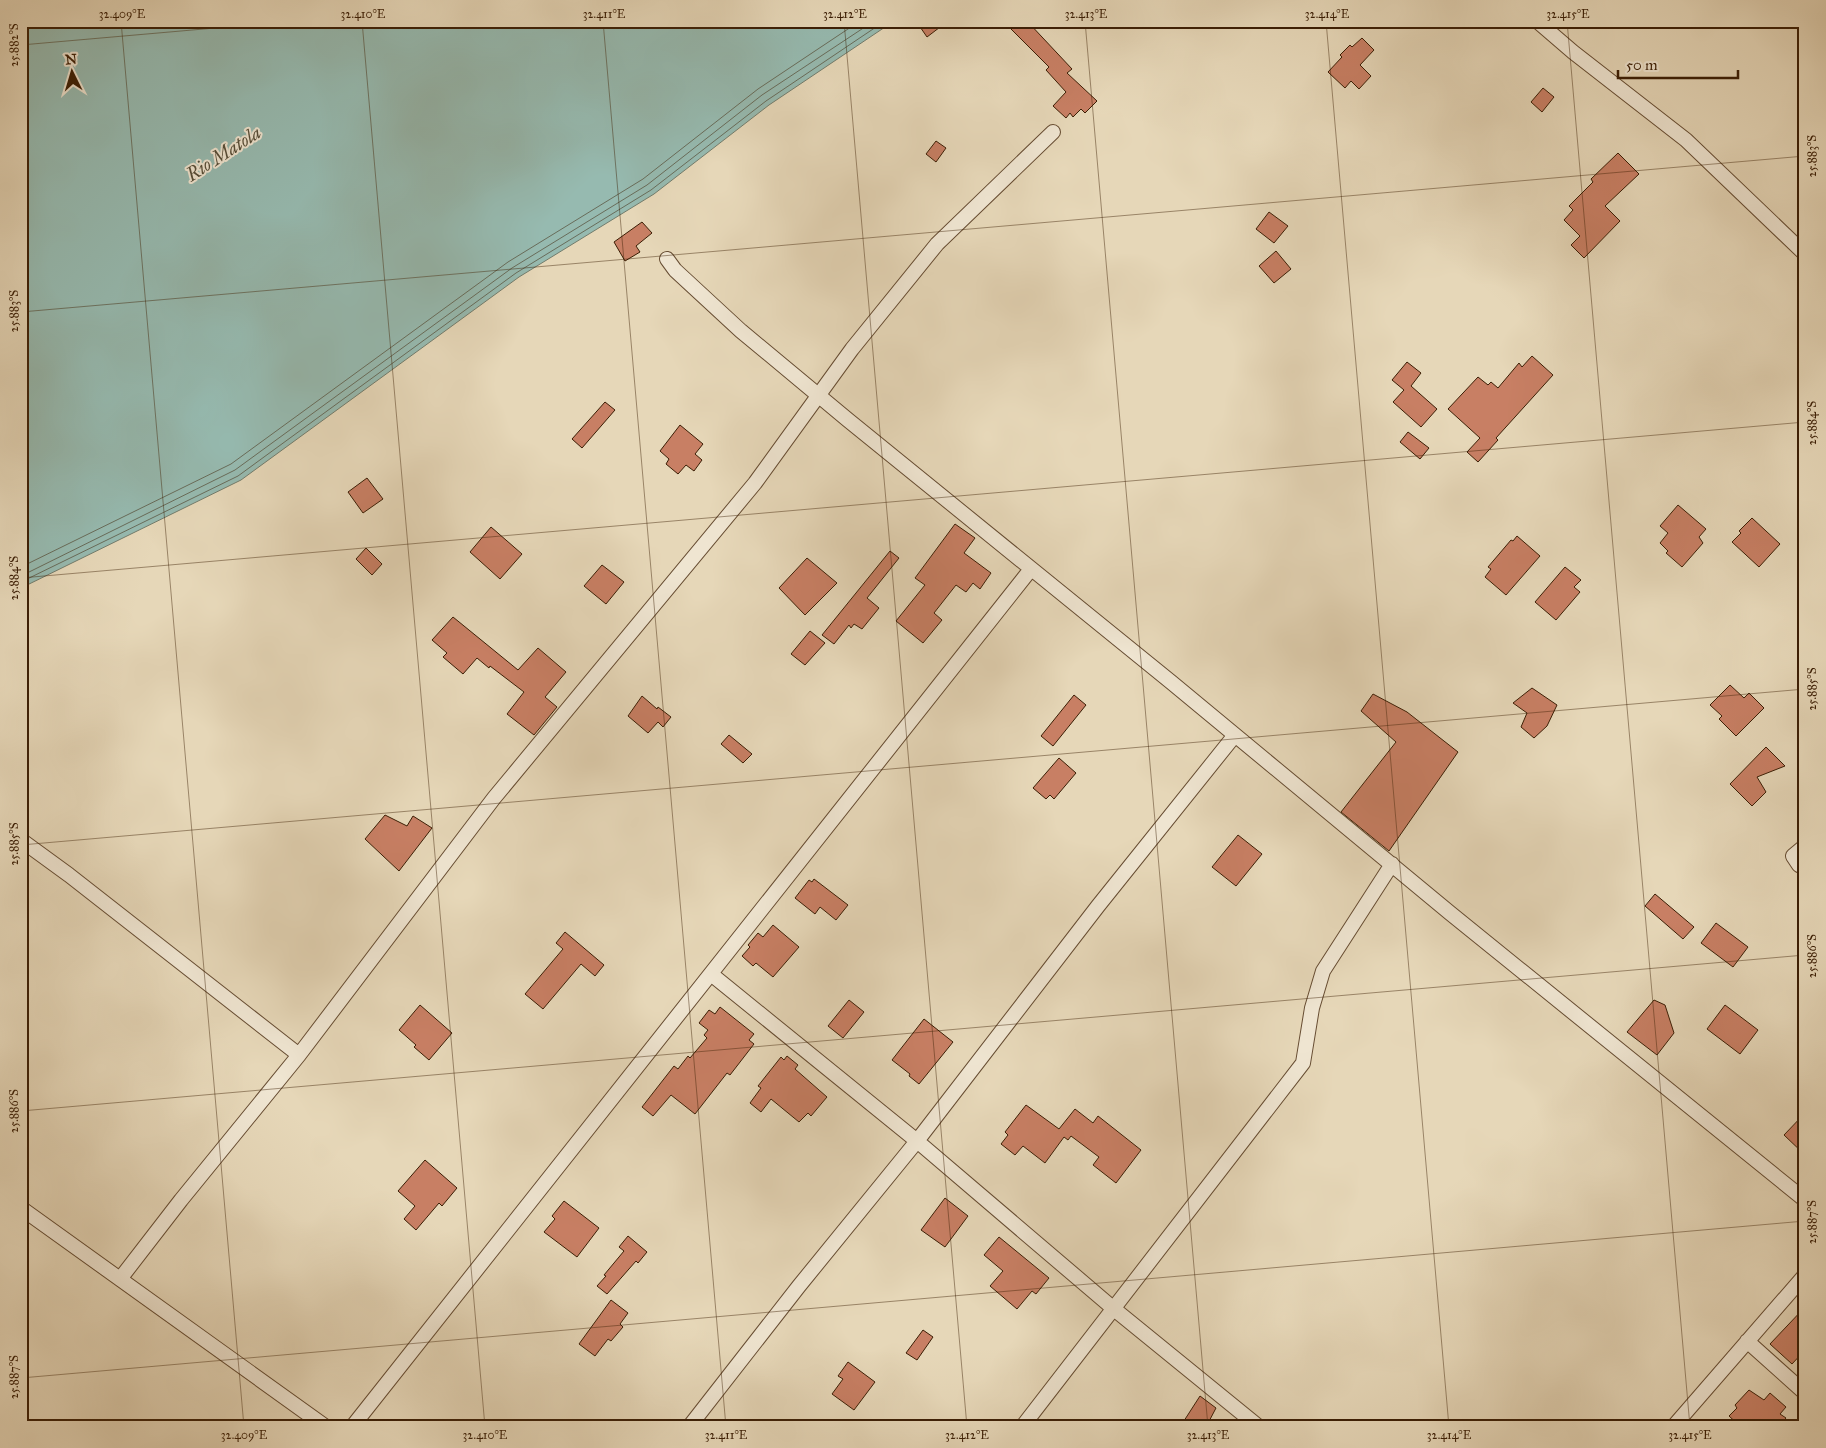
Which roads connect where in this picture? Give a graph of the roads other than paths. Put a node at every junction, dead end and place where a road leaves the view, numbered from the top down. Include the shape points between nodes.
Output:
1 (1537, 21) edge
2 (1053, 132) dead end
3 (1805, 254) edge
4 (667, 259) dead end
5 (818, 394) junction
6 (1031, 569) junction
7 (1235, 736) junction
8 (21, 840) edge
9 (1805, 846) edge
10 (1392, 864) junction
11 (1805, 868) edge
12 (711, 974) junction
13 (299, 1055) junction
14 (917, 1141) junction
15 (1805, 1200) edge
16 (21, 1208) edge
17 (1805, 1275) edge
18 (120, 1279) junction
19 (1114, 1309) junction
20 (1747, 1341) junction
21 (1805, 1394) edge
22 (326, 1427) edge
23 (352, 1427) edge
24 (689, 1427) edge
25 (1022, 1427) edge
26 (1259, 1427) edge
27 (1673, 1427) edge

1 - 3 street via 1686,140
2 - 5 street via 938,244
4 - 5 street via 741,331
5 - 6 street
5 - 13 street via 755,482 494,798
6 - 7 street
6 - 12 street
7 - 10 street
7 - 14 street via 1098,906
8 - 13 street
9 - 11 street via 1793,856
10 - 15 street
10 - 19 street via 1323,971 1312,1008 1303,1063
12 - 14 street
12 - 23 street
13 - 18 street
14 - 19 street
14 - 24 street
16 - 18 street
17 - 20 street
18 - 22 street
19 - 25 street
19 - 26 street
20 - 21 street
20 - 27 street

